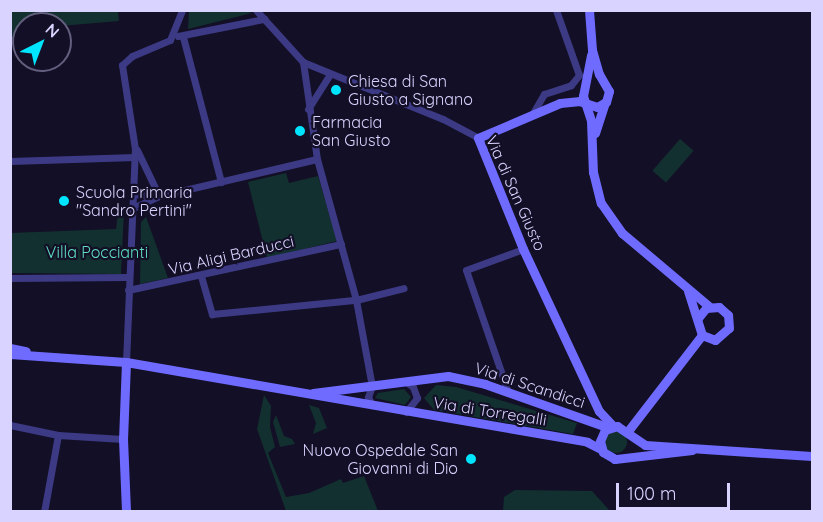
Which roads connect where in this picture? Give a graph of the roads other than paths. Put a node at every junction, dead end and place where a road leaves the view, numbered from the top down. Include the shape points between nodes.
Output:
1 (182, 10) edge
2 (256, 10) edge
3 (556, 10) edge
4 (589, 10) edge
5 (264, 19) junction
6 (174, 36) junction
7 (183, 37) junction
8 (592, 50) junction
9 (300, 60) junction
10 (330, 74) junction
11 (606, 84) junction
12 (585, 86) junction
13 (587, 102) junction
14 (606, 102) junction
15 (560, 103) junction
16 (308, 109) junction
17 (533, 113) junction
18 (478, 138) junction
19 (593, 141) junction
20 (135, 143) junction
21 (135, 157) junction
22 (317, 159) junction
23 (10, 161) edge
24 (220, 182) junction
25 (133, 194) junction
26 (159, 196) junction
27 (133, 208) junction
28 (340, 244) junction
29 (523, 249) junction
30 (201, 276) junction
31 (128, 277) junction
32 (10, 278) edge
33 (404, 288) dead end
34 (687, 289) junction
35 (128, 290) junction
36 (356, 300) junction
37 (710, 307) junction
38 (698, 318) junction
39 (702, 335) junction
40 (12, 355) edge
41 (126, 362) junction
42 (406, 382) junction
43 (372, 386) junction
44 (508, 392) junction
45 (301, 394) junction
46 (373, 406) junction
47 (406, 412) junction
48 (10, 425) edge
49 (611, 427) junction
50 (629, 432) junction
51 (58, 435) junction
52 (123, 439) junction
53 (601, 449) junction
54 (692, 450) junction
55 (625, 456) junction
56 (813, 456) edge
57 (44, 512) edge
58 (126, 512) edge

1 - 6 street
2 - 5 street, Via di San Giusto
3 - 17 street via 579,75 571,85 544,94
4 - 8 main road
5 - 7 street
5 - 9 street, Via di San Giusto
6 - 7 street
6 - 20 street via 166,44 123,61
7 - 24 street
8 - 11 main road
8 - 12 main road
9 - 10 street, Via di San Giusto
9 - 16 street
10 - 16 street
10 - 18 street, Via di San Giusto via 449,121
11 - 12 main road via 595,80
11 - 14 main road
12 - 13 main road via 583,96
12 - 15 main road
13 - 14 main road via 598,107
13 - 15 main road
13 - 19 main road
14 - 19 main road
15 - 17 main road
16 - 22 street
17 - 18 main road
18 - 29 main road, Via di San Giusto
19 - 34 main road via 594,181 606,213 622,233
20 - 21 street
20 - 26 street
21 - 23 street
21 - 25 street
22 - 24 street
22 - 28 street
24 - 26 street
25 - 26 street
25 - 27 street
26 - 27 street
27 - 31 street
28 - 30 street, Via Aligi Barducci
28 - 36 street
29 - 44 street via 466,270
29 - 49 main road, Via di San Giusto via 598,411
30 - 35 street, Via Aligi Barducci
30 - 36 street via 212,314
31 - 32 street
31 - 35 street
33 - 36 street
34 - 37 main road
34 - 38 main road
35 - 41 street
36 - 43 street
37 - 38 main road
37 - 39 main road via 724,311 729,328 715,340
38 - 39 main road
39 - 50 main road
40 - 41 main road, Via di Torregalli
41 - 45 main road, Via di Torregalli
41 - 52 main road
42 - 43 main road, Via di Scandicci
42 - 44 main road, Via di Scandicci via 448,376
42 - 47 street via 417,398
43 - 45 main road, Via di Torregalli
43 - 46 street via 368,397
44 - 49 main road, Via di Scandicci
45 - 46 main road, Via di Torregalli
46 - 47 main road, Via di Torregalli
47 - 53 main road, Via di Torregalli via 587,442
48 - 51 street
49 - 50 main road, Via di Scandicci
49 - 53 main road via 600,437
50 - 54 main road, Via di Scandicci via 645,445
50 - 55 main road via 633,445
51 - 52 street
51 - 57 street
52 - 58 main road
53 - 55 main road, Via di Scandicci via 611,458
54 - 55 main road, Via di Scandicci
54 - 56 main road, Via di Scandicci

